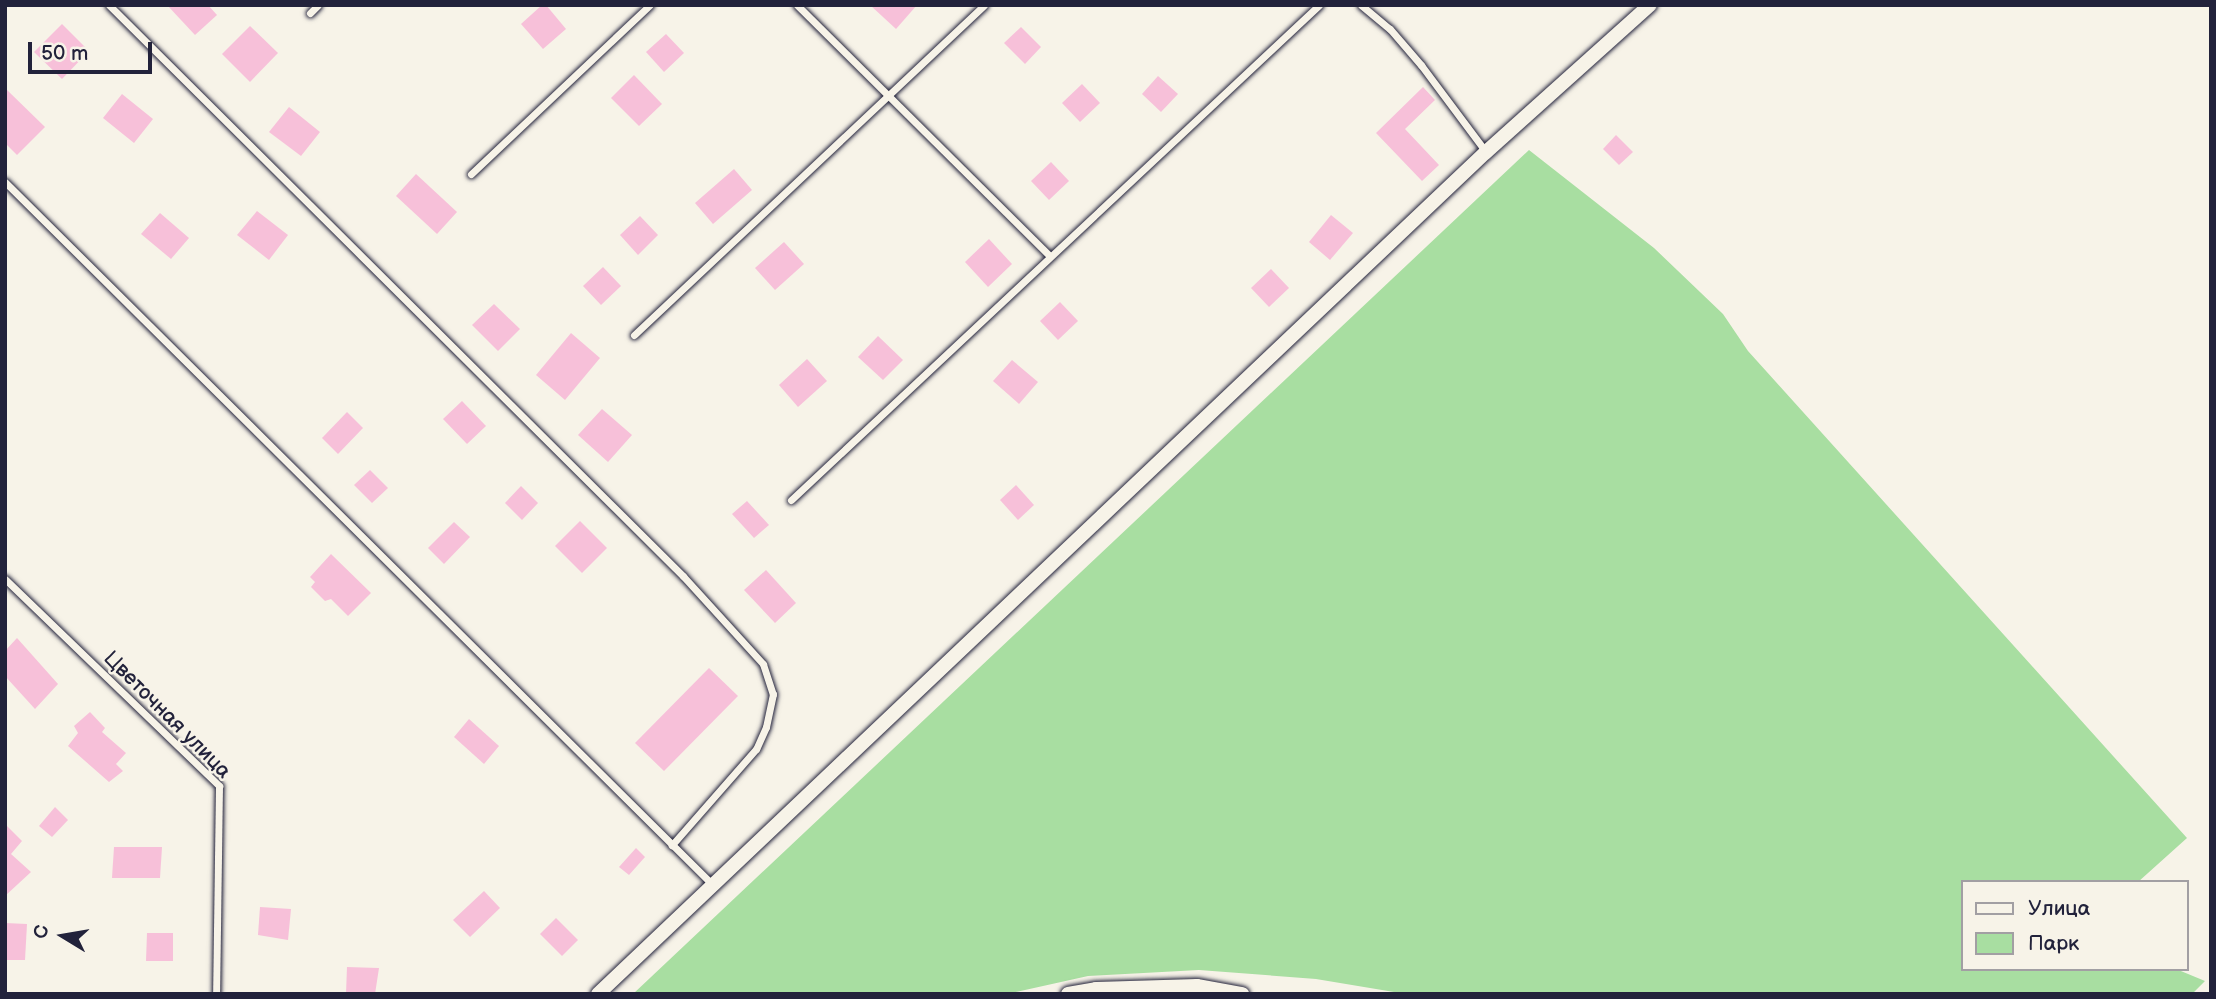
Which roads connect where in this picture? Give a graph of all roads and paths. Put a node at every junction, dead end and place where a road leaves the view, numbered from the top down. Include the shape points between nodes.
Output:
1 (109, 5) edge
2 (318, 5) edge
3 (650, 5) edge
4 (797, 5) edge
5 (984, 5) edge
6 (1319, 5) edge
7 (1361, 5) edge
8 (1650, 5) edge
9 (310, 13) dead end
10 (887, 96) junction
11 (1486, 152) junction
12 (471, 174) dead end
13 (5, 182) edge
14 (1049, 256) junction
15 (634, 335) dead end
16 (791, 500) dead end
17 (5, 579) edge
18 (672, 845) junction
19 (713, 886) junction
20 (216, 994) edge
21 (598, 994) edge
22 (1068, 994) edge
23 (1242, 994) edge

1 - 18 lane via 684,576 763,664 773,694 756,749
2 - 9 lane
3 - 12 lane
4 - 10 lane
5 - 10 lane
6 - 14 lane
7 - 11 lane via 1390,29 1421,65
8 - 11 street
10 - 14 lane
10 - 15 lane
11 - 19 street
13 - 18 lane
14 - 16 lane
17 - 20 lane, Цветочная улица via 219,786
18 - 19 lane
19 - 21 street
22 - 23 street via 1184,986

